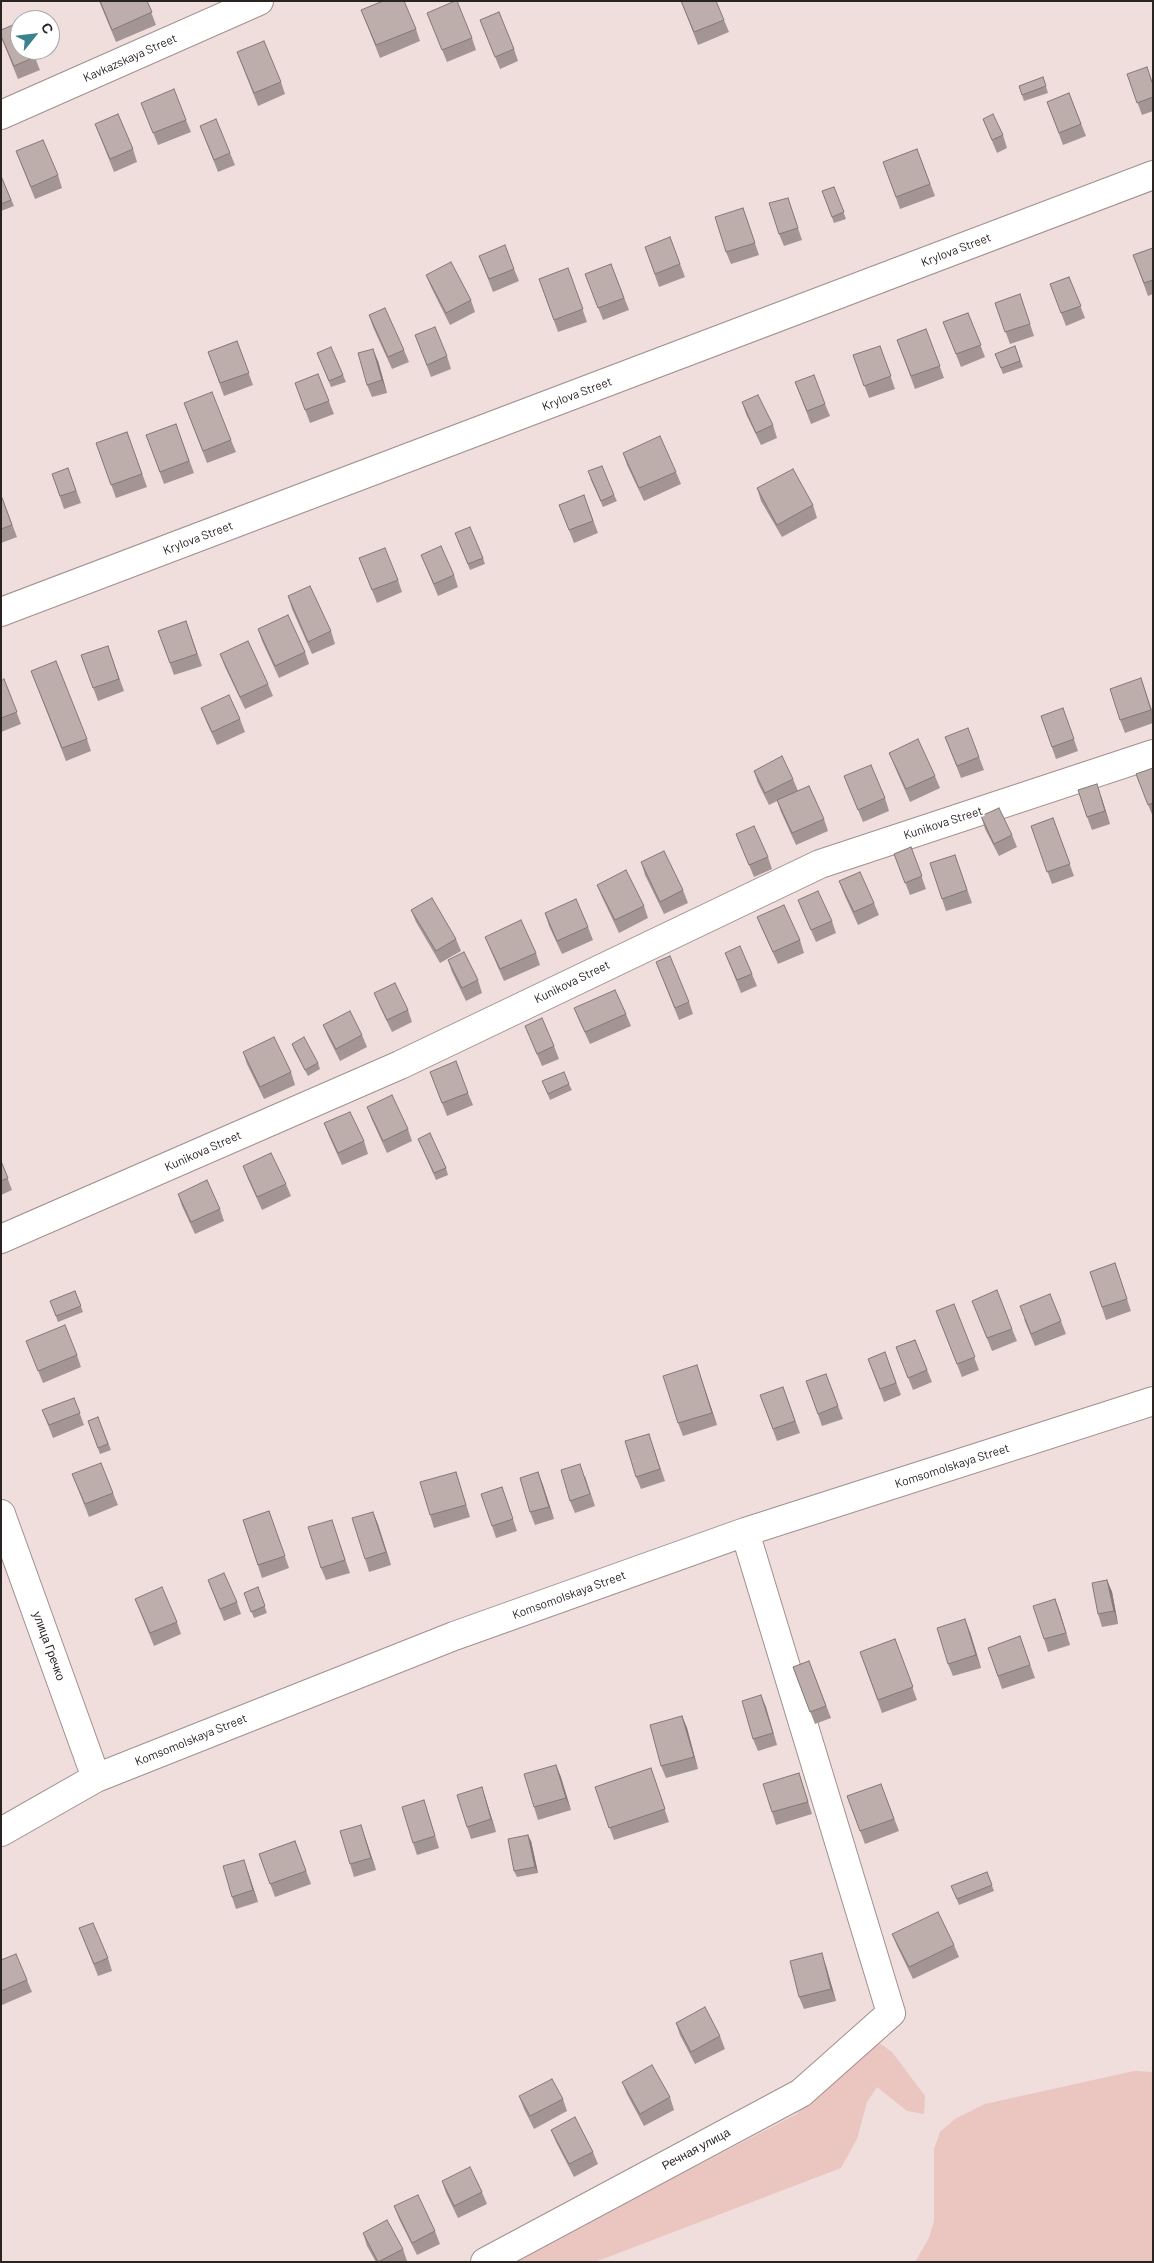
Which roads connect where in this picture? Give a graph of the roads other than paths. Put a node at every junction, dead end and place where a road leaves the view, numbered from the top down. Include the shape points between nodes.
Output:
1 (259, 1) edge
2 (1, 115) edge
3 (1153, 175) edge
4 (1, 612) edge
5 (1153, 754) edge
6 (1, 1239) edge
7 (1153, 1401) edge
8 (1, 1514) edge
9 (745, 1532) junction
10 (96, 1778) junction
11 (1, 1832) edge
12 (485, 2262) edge

1 - 2 street, Kavkazskaya Street
3 - 4 street, Krylova Street
5 - 6 street, Kunikova Street via 820,864 400,1065
7 - 9 street, Komsomolskaya Street
8 - 10 street, улица Гречко
9 - 10 street, Komsomolskaya Street via 454,1636
9 - 12 street, Речная улица via 891,2013 802,2093
10 - 11 street, Komsomolskaya Street

